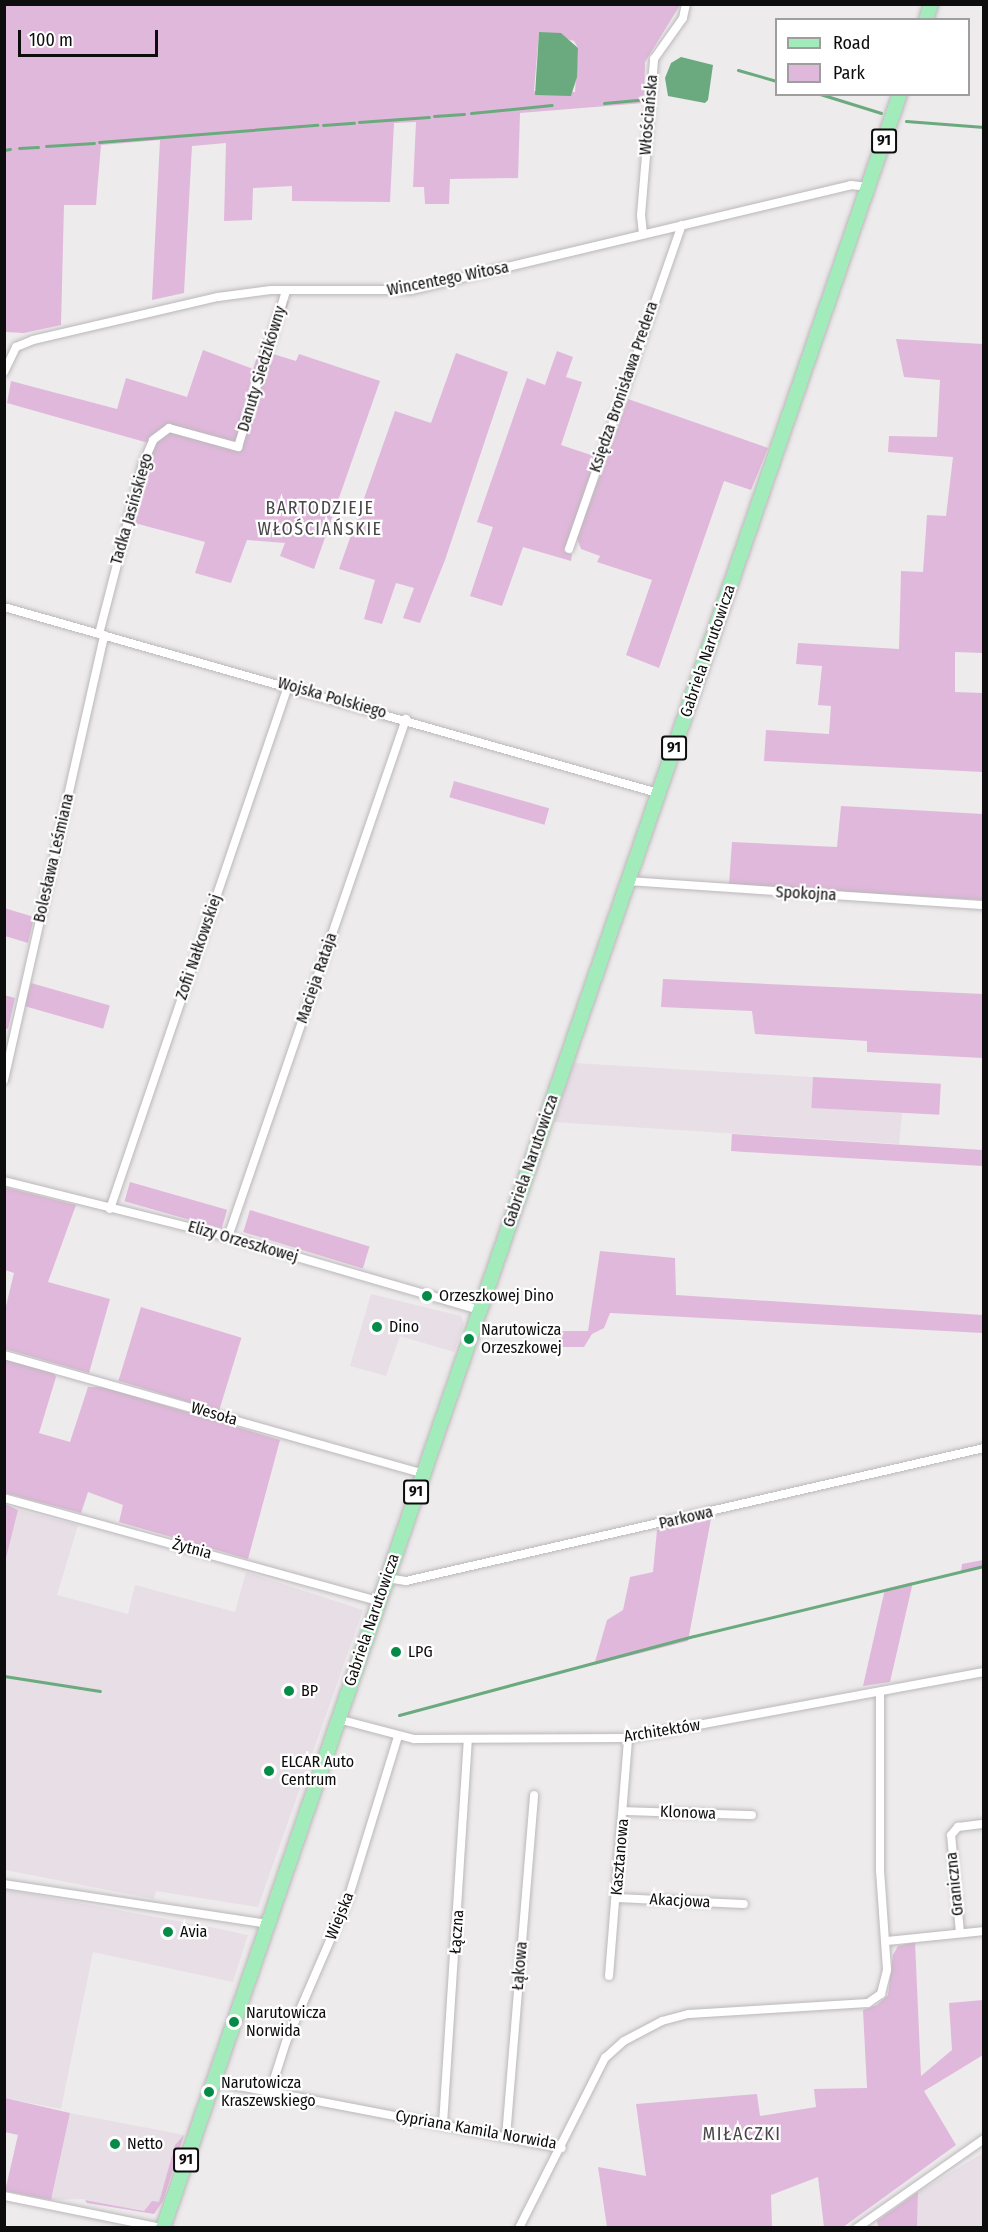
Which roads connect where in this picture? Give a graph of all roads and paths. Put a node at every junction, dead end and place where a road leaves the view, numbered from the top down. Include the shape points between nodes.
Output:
1 (686, 4) edge
2 (899, 96) edge
3 (868, 187) junction
4 (682, 225) junction
5 (643, 234) junction
6 (286, 291) junction
7 (4, 372) edge
8 (238, 447) joint
9 (569, 549) dead end
10 (4, 607) edge
11 (101, 634) junction
12 (288, 686) junction
13 (406, 719) junction
14 (658, 793) junction
15 (628, 881) junction
16 (984, 904) edge
17 (4, 1080) edge
18 (4, 1181) edge
19 (110, 1209) junction
20 (228, 1237) junction
21 (480, 1311) junction
22 (4, 1355) edge
23 (984, 1448) edge
24 (422, 1473) junction
25 (4, 1498) edge
26 (387, 1578) junction
27 (379, 1601) junction
28 (984, 1672) edge
29 (880, 1692) junction
30 (338, 1719) junction
31 (398, 1736) junction
32 (628, 1738) junction
33 (468, 1740) junction
34 (534, 1795) dead end
35 (623, 1811) junction
36 (752, 1815) dead end
37 (984, 1824) edge
38 (4, 1884) edge
39 (616, 1898) junction
40 (744, 1904) dead end
41 (267, 1924) junction
42 (984, 1931) edge
43 (960, 1934) junction
44 (887, 1941) junction
45 (609, 1976) dead end
46 (213, 2081) junction
47 (270, 2092) junction
48 (443, 2124) junction
49 (506, 2137) junction
50 (984, 2139) edge
51 (562, 2148) junction
52 (4, 2196) edge
53 (162, 2228) edge
54 (519, 2228) edge
55 (857, 2228) edge

1 - 5 street, Włościańska via 676,29 654,59 641,215
2 - 3 main road, Gabriela Narutowicza / 91
3 - 4 street, Wincentego Witosa via 851,184
3 - 14 main road, Gabriela Narutowicza / 91
4 - 5 street, Wincentego Witosa
4 - 9 street, Księdza Bronisława Predera
5 - 6 street, Wincentego Witosa via 411,290
6 - 7 street, Wincentego Witosa via 218,297 33,340 16,347
6 - 8 street, Danuty Siedzikówny
8 - 11 street, Tadka Jasińskiego via 169,428 153,440 143,464
10 - 11 street, Wojska Polskiego
11 - 12 street, Wojska Polskiego
11 - 17 street, Bolesława Leśmiana
12 - 13 street, Wojska Polskiego
12 - 19 street, Zofii Nałkowskiej
13 - 14 street, Wojska Polskiego
13 - 20 street, Macieja Rataja
14 - 15 main road, Gabriela Narutowicza / 91
15 - 16 street, Spokojna
15 - 21 main road, Gabriela Narutowicza / 91
18 - 19 street, Elizy Orzeszkowej
19 - 20 street, Elizy Orzeszkowej
20 - 21 street, Elizy Orzeszkowej
21 - 24 main road, Gabriela Narutowicza / 91
22 - 24 street, Wesoła
23 - 26 street, Parkowa via 406,1581
24 - 26 main road, Gabriela Narutowicza / 91
25 - 27 street, Żytnia
26 - 27 main road, Gabriela Narutowicza / 91
27 - 30 main road, Gabriela Narutowicza / 91
28 - 29 street, Architektów
29 - 32 street, Architektów
29 - 44 street, Cypriana Kamila Norwida via 880,1871
30 - 31 street, Architektów
30 - 41 main road, Gabriela Narutowicza / 91
31 - 33 street, Architektów
31 - 47 street, Wiejska via 348,1899 286,2042
32 - 33 street, Architektów
32 - 35 street, Kasztanowa
33 - 48 street, Łączna
34 - 49 street, Łąkowa
35 - 36 street, Klonowa
35 - 39 street, Kasztanowa
37 - 43 street, Graniczna via 958,1827 951,1835
38 - 41 street
39 - 40 street, Akacjowa
39 - 45 street, Kasztanowa
41 - 46 main road, Gabriela Narutowicza / 91
42 - 43 street
43 - 44 street
44 - 51 street, Cypriana Kamila Norwida via 887,1970 881,1994 868,2003 689,2014 662,2021 624,2041 605,2058
46 - 47 street, Cypriana Kamila Norwida
46 - 53 main road, Gabriela Narutowicza / 91
47 - 48 street, Cypriana Kamila Norwida
48 - 49 street, Cypriana Kamila Norwida
49 - 51 street, Cypriana Kamila Norwida
50 - 55 street
51 - 54 street
52 - 53 street

